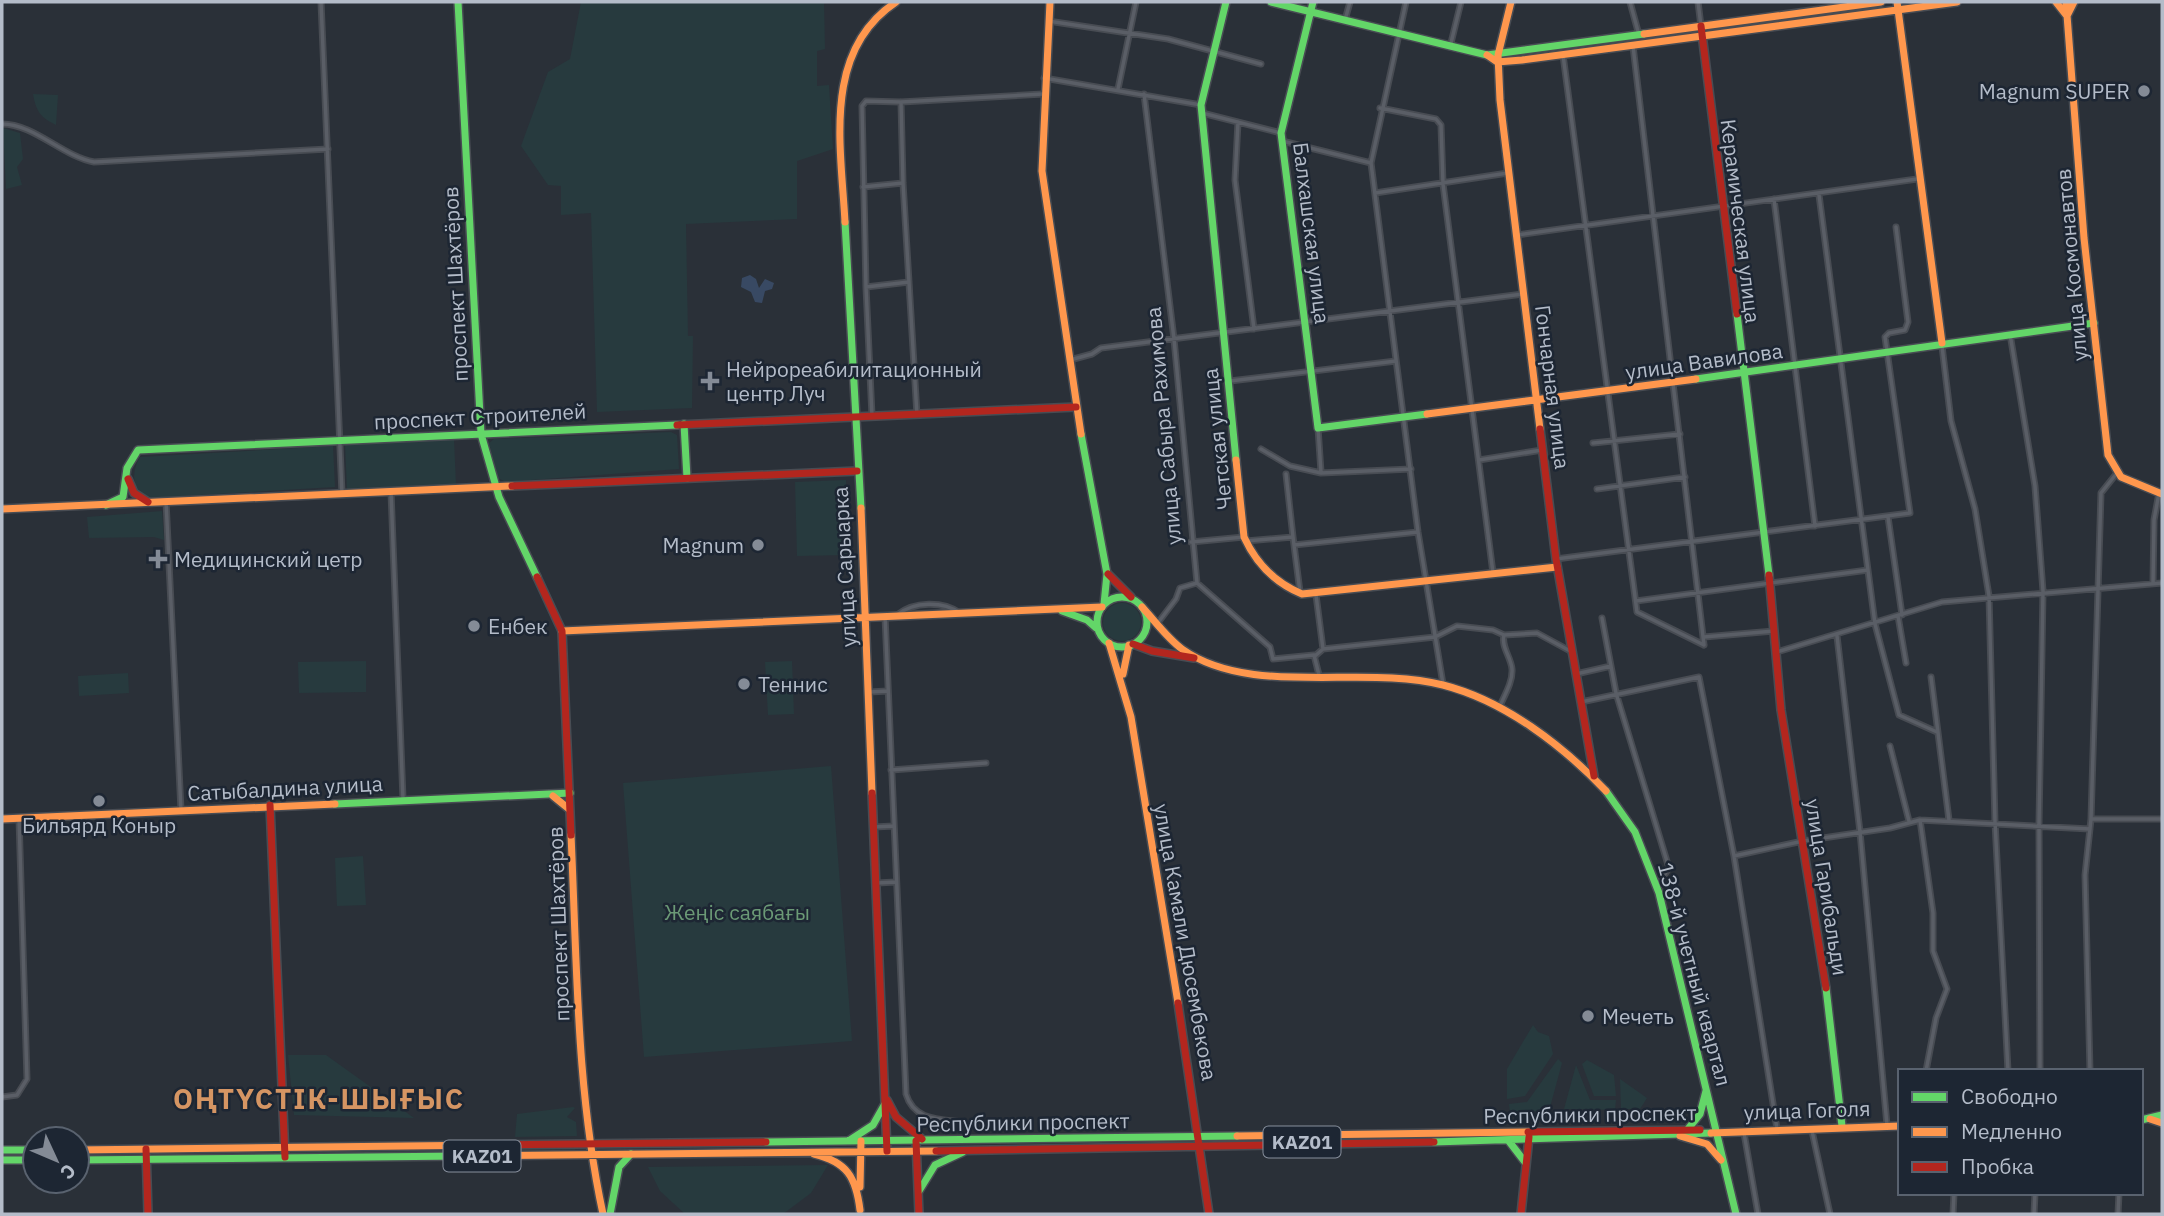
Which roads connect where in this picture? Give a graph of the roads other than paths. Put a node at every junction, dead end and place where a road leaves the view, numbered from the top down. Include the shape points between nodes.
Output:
1 (321, 2) edge
2 (458, 2) edge
3 (896, 2) edge
4 (1050, 2) edge
5 (1136, 2) edge
6 (1226, 2) edge
7 (1271, 2) edge
8 (1313, 2) edge
9 (1350, 2) edge
10 (1406, 2) edge
11 (1461, 2) edge
12 (1511, 2) edge
13 (1630, 2) edge
14 (1698, 2) edge
15 (1881, 2) edge
16 (1956, 2) edge
17 (2056, 2) edge
18 (2066, 2) edge
19 (2074, 2) edge
20 (885, 4) edge
21 (1897, 5) edge
22 (1310, 13) junction
23 (2067, 16) junction
24 (1048, 21) junction
25 (1345, 21) junction
26 (1701, 26) junction
27 (1129, 32) junction
28 (1398, 34) junction
29 (1639, 35) junction
30 (1702, 36) junction
31 (1633, 46) junction
32 (1450, 47) junction
33 (1213, 52) junction
34 (1563, 55) junction
35 (1498, 59) junction
36 (1261, 64) dead end
37 (1044, 78) junction
38 (1118, 89) junction
39 (1044, 94) junction
40 (1144, 94) junction
41 (901, 102) junction
42 (1380, 108) junction
43 (1201, 109) junction
44 (1238, 122) junction
45 (2, 124) edge
46 (1281, 137) junction
47 (328, 149) junction
48 (1371, 163) junction
49 (1508, 173) junction
50 (1917, 180) junction
51 (903, 183) junction
52 (1443, 184) junction
53 (863, 187) junction
54 (1375, 193) junction
55 (1819, 195) junction
56 (1774, 199) junction
57 (1722, 207) junction
58 (1653, 216) junction
59 (1586, 225) junction
60 (1896, 227) dead end
61 (1517, 235) junction
62 (909, 282) junction
63 (866, 287) junction
64 (1523, 294) junction
65 (1460, 301) junction
66 (1389, 310) junction
67 (1306, 323) junction
68 (2094, 323) junction
69 (1254, 329) junction
70 (1223, 334) junction
71 (2010, 334) junction
72 (1174, 339) junction
73 (1942, 344) junction
74 (1889, 352) junction
75 (1070, 359) junction
76 (1842, 359) junction
77 (1396, 360) junction
78 (1795, 366) junction
79 (1311, 371) junction
80 (1743, 373) junction
81 (1230, 382) junction
82 (1674, 383) junction
83 (1607, 392) junction
84 (1538, 400) junction
85 (1076, 407) junction
86 (1472, 409) junction
87 (917, 415) junction
88 (854, 416) junction
89 (872, 416) junction
90 (1403, 418) junction
91 (684, 424) junction
92 (1318, 428) junction
93 (1680, 433) junction
94 (481, 434) junction
95 (340, 440) junction
96 (1614, 440) junction
97 (1593, 443) dead end
98 (1261, 449) dead end
99 (1543, 450) junction
100 (1479, 460) junction
101 (1411, 469) junction
102 (857, 471) junction
103 (1321, 473) junction
104 (2118, 473) junction
105 (1286, 474) dead end
106 (127, 477) junction
107 (1685, 477) junction
108 (687, 478) junction
109 (1620, 486) junction
110 (496, 487) junction
111 (1597, 489) dead end
112 (391, 492) junction
113 (342, 494) junction
114 (2161, 494) edge
115 (166, 501) junction
116 (149, 502) junction
117 (107, 505) junction
118 (2, 509) edge
119 (1888, 516) junction
120 (1861, 520) junction
121 (1815, 526) junction
122 (1418, 532) junction
123 (1765, 533) junction
124 (1293, 537) junction
125 (1245, 539) junction
126 (1191, 542) junction
127 (1693, 542) junction
128 (1294, 545) junction
129 (1629, 550) junction
130 (1556, 563) junction
131 (1868, 570) junction
132 (1107, 574) junction
133 (1493, 574) junction
134 (1426, 582) junction
135 (1197, 583) junction
136 (2153, 583) junction
137 (2162, 583) edge
138 (1770, 584) junction
139 (2100, 586) junction
140 (2043, 591) junction
141 (1699, 592) junction
142 (1300, 594) junction
143 (1316, 595) junction
144 (1989, 596) junction
145 (1636, 601) junction
146 (1139, 604) junction
147 (1103, 606) junction
148 (1056, 609) junction
149 (1900, 615) junction
150 (885, 616) junction
151 (864, 618) junction
152 (1602, 618) dead end
153 (1157, 624) junction
154 (1875, 624) junction
155 (562, 631) junction
156 (1774, 631) junction
157 (1101, 634) junction
158 (1504, 635) junction
159 (1837, 636) junction
160 (1435, 637) junction
161 (1704, 637) junction
162 (1109, 643) junction
163 (1131, 645) junction
164 (1323, 649) junction
165 (1572, 652) junction
166 (1777, 652) junction
167 (1315, 656) junction
168 (1197, 659) junction
169 (1906, 663) dead end
170 (1611, 666) junction
171 (1576, 674) junction
172 (1319, 675) junction
173 (1122, 677) junction
174 (1931, 677) dead end
175 (1443, 684) junction
176 (888, 691) junction
177 (868, 692) junction
178 (1616, 693) junction
179 (1581, 702) junction
180 (1499, 708) junction
181 (1937, 732) junction
182 (1891, 746) dead end
183 (986, 763) dead end
184 (891, 770) junction
185 (1594, 776) junction
186 (570, 793) junction
187 (546, 794) junction
188 (403, 799) junction
189 (270, 805) junction
190 (181, 811) junction
191 (571, 814) junction
192 (19, 818) junction
193 (2, 819) edge
194 (2091, 819) junction
195 (1920, 820) junction
196 (1949, 820) junction
197 (2162, 820) edge
198 (1909, 821) junction
199 (1995, 822) junction
200 (2039, 824) junction
201 (894, 826) junction
202 (874, 827) junction
203 (2090, 829) junction
204 (1860, 832) junction
205 (1803, 841) junction
206 (1734, 856) junction
207 (896, 882) junction
208 (877, 883) junction
209 (1657, 887) junction
210 (1926, 1069) edge
211 (2008, 1069) edge
212 (2040, 1069) edge
213 (2090, 1069) edge
214 (1706, 1084) junction
215 (2, 1097) edge
216 (887, 1100) junction
217 (2162, 1115) edge
218 (2145, 1120) edge
219 (963, 1122) dead end
220 (2162, 1123) edge
221 (1887, 1125) junction
222 (1842, 1126) junction
223 (1898, 1126) edge
224 (1812, 1128) junction
225 (1688, 1129) junction
226 (1777, 1129) junction
227 (1744, 1130) junction
228 (1716, 1131) junction
229 (1529, 1136) junction
230 (1680, 1136) junction
231 (1508, 1140) junction
232 (1539, 1140) junction
233 (887, 1141) junction
234 (921, 1141) junction
235 (847, 1142) junction
236 (861, 1142) junction
237 (1201, 1142) junction
238 (588, 1146) junction
239 (285, 1147) junction
240 (146, 1149) junction
241 (2, 1150) edge
242 (21, 1150) edge
243 (91, 1150) edge
244 (916, 1150) junction
245 (969, 1150) junction
246 (887, 1151) junction
247 (861, 1152) junction
248 (804, 1153) junction
249 (631, 1154) junction
250 (590, 1155) junction
251 (285, 1157) junction
252 (146, 1159) junction
253 (2, 1160) edge
254 (21, 1160) edge
255 (91, 1160) edge
256 (1526, 1165) junction
257 (1725, 1167) junction
258 (918, 1194) junction
259 (1954, 1195) edge
260 (2035, 1195) edge
261 (2119, 1195) edge
262 (860, 1212) edge
263 (148, 1214) edge
264 (603, 1214) edge
265 (610, 1214) edge
266 (919, 1214) edge
267 (1209, 1214) edge
268 (1521, 1214) edge
269 (1736, 1214) edge
270 (1758, 1214) edge
271 (1830, 1214) edge
272 (1953, 1214) edge
273 (2034, 1214) edge
274 (2118, 1214) edge

1 - 47 street
2 - 94 main road, проспект Шахтёров
3 - 20 main road
4 - 24 main road
5 - 27 street
6 - 33 main road, Четская улица
7 - 22 main road
8 - 22 main road, Балхашская улица
9 - 25 street
10 - 28 street
11 - 32 street
12 - 35 main road, Гончарная улица
13 - 29 street
14 - 26 street, Керамическая улица
15 - 26 main road
16 - 21 main road
17 - 23 main road
18 - 23 main road, улица Космонавтов
19 - 23 main road
20 - 88 main road, улица Сарыарка via 852,55 839,111
21 - 30 main road
21 - 50 main road
22 - 25 main road
22 - 46 main road, Балхашская улица
23 - 68 main road, улица Космонавтов
24 - 27 street
24 - 37 main road
25 - 28 main road
26 - 29 main road
26 - 30 main road, Керамическая улица
27 - 33 street
27 - 38 street
28 - 32 main road
28 - 42 street
29 - 35 main road
30 - 31 main road
30 - 57 main road, Керамическая улица
31 - 34 main road
31 - 58 street
32 - 35 main road
33 - 36 street
33 - 43 main road, Четская улица
34 - 35 main road
34 - 59 street
35 - 49 main road, Гончарная улица
37 - 38 street
37 - 39 main road
38 - 40 street
39 - 41 street
39 - 75 main road via 1042,171 1047,225
40 - 43 street
40 - 72 street, улица Сабыра Рахимова
41 - 51 street
41 - 53 street via 866,101 862,106
42 - 48 street
42 - 52 street via 1439,121
43 - 44 street
43 - 70 main road, Четская улица
44 - 46 street
44 - 69 street via 1235,180
45 - 47 street via 94,162
46 - 48 street
46 - 67 main road, Балхашская улица
47 - 95 street
48 - 54 street
49 - 52 street
49 - 61 main road, Гончарная улица
50 - 55 street
50 - 73 main road
51 - 53 street
51 - 62 street
52 - 54 street
52 - 65 street
53 - 63 street
54 - 66 street
55 - 56 street
55 - 76 street
56 - 57 street
56 - 78 street
57 - 58 street
57 - 80 main road, Керамическая улица
58 - 59 street
58 - 82 street
59 - 61 street
59 - 83 street
60 - 74 street via 1908,322 1905,330 1887,334
61 - 64 main road, Гончарная улица
62 - 63 street
62 - 87 street
63 - 89 street
64 - 65 street
64 - 84 main road, Гончарная улица
65 - 66 street
65 - 86 street
66 - 67 street
66 - 77 street
67 - 69 street
67 - 79 main road, Балхашская улица
68 - 71 main road, улица Вавилова
68 - 104 main road, улица Космонавтов via 2105,437
69 - 70 street
70 - 72 street
70 - 81 main road, Четская улица
71 - 73 main road, улица Вавилова
71 - 140 street via 2035,486
72 - 75 street via 1101,348
72 - 126 street, улица Сабыра Рахимова
73 - 74 main road, улица Вавилова
73 - 144 street via 1951,421 1975,509
74 - 76 main road, улица Вавилова
74 - 119 street via 1911,509 1909,514
75 - 85 main road
76 - 78 main road, улица Вавилова
76 - 120 street
77 - 79 street
77 - 90 street
78 - 80 main road, улица Вавилова
78 - 121 street
79 - 81 street
79 - 92 main road, Балхашская улица
80 - 82 main road, улица Вавилова
80 - 123 main road, Керамическая улица
81 - 125 main road, Четская улица
82 - 83 main road, улица Вавилова
82 - 93 street
83 - 84 main road, улица Вавилова
83 - 96 street
84 - 86 main road, улица Вавилова
84 - 99 main road, Гончарная улица
85 - 87 main road
85 - 132 main road
86 - 90 main road, улица Вавилова
86 - 100 street
87 - 89 main road
88 - 89 main road
88 - 91 main road, проспект Строителей
88 - 102 main road, улица Сарыарка
90 - 92 main road, улица Вавилова
90 - 101 street
91 - 94 main road, проспект Строителей
91 - 108 main road
92 - 103 street, Балхашская улица
93 - 96 street
93 - 107 street
94 - 95 main road, проспект Строителей
94 - 110 main road, проспект Шахтёров
95 - 106 main road, проспект Строителей via 138,450
95 - 113 street
96 - 97 street
96 - 109 street
98 - 103 street via 1290,466
99 - 100 street
99 - 130 main road, Гончарная улица
100 - 133 street
101 - 103 street
101 - 122 street
102 - 108 main road
102 - 151 main road, улица Сарыарка
104 - 114 main road
104 - 139 street via 2101,493
105 - 124 street
106 - 116 main road via 134,493
106 - 117 main road, проспект Строителей via 123,497
107 - 109 street
107 - 127 street
108 - 110 main road
109 - 111 street
109 - 129 street
110 - 112 main road
110 - 155 main road, проспект Шахтёров
112 - 113 main road
112 - 188 street
113 - 115 main road
114 - 136 street via 2154,520
115 - 116 main road
115 - 190 street
116 - 117 main road
117 - 118 main road
119 - 120 street
119 - 149 street
120 - 121 street
120 - 131 street
121 - 123 street
122 - 128 street
122 - 134 street
123 - 127 street
123 - 138 main road, Керамическая улица
124 - 125 street
124 - 128 street
125 - 126 street
125 - 142 main road, Четская улица via 1258,564
126 - 135 street, улица Сабыра Рахимова
127 - 129 street
127 - 141 street
128 - 142 street
129 - 130 street
129 - 145 street
130 - 133 main road
130 - 165 main road, Гончарная улица
131 - 138 street
131 - 154 street
132 - 146 main road
132 - 147 main road
133 - 134 main road
134 - 143 main road
134 - 160 street
135 - 153 street via 1180,588
135 - 167 street via 1270,647 1273,659
136 - 137 street
136 - 139 street
138 - 141 street
138 - 156 main road, Керамическая улица
139 - 140 street
139 - 194 street
140 - 144 street
140 - 200 street
141 - 145 street
141 - 161 street
142 - 143 main road
143 - 164 street
144 - 149 street via 1942,602
144 - 199 street
145 - 161 street via 1636,612 1704,645
146 - 147 main road via 1119,597
146 - 153 main road
146 - 163 main road via 1146,626
147 - 148 main road
147 - 157 main road via 1097,621
148 - 150 main road
148 - 157 main road via 1087,620
149 - 154 street
149 - 169 street
150 - 151 main road
150 - 176 street
151 - 155 main road
151 - 177 main road, улица Сарыарка
152 - 170 street
153 - 168 main road
154 - 159 street
154 - 181 street via 1899,715
155 - 186 main road, проспект Шахтёров
156 - 161 street
156 - 166 main road, Керамическая улица
157 - 162 main road
158 - 160 street via 1457,626
158 - 165 street via 1537,633
158 - 180 street via 1512,676
159 - 166 street
159 - 204 street
160 - 164 street
160 - 175 street
162 - 163 main road
162 - 173 main road
163 - 168 main road
163 - 173 main road
164 - 167 street
165 - 171 main road, Гончарная улица
166 - 205 main road, улица Гарибальди via 1781,710
167 - 172 street
168 - 172 main road via 1237,670
170 - 171 street
170 - 178 street
171 - 179 main road, Гончарная улица
172 - 175 main road
173 - 237 main road, улица Камали Дюсембекова
174 - 181 street
175 - 180 main road
176 - 177 street
176 - 184 street
177 - 202 main road, улица Сарыарка
178 - 179 street
178 - 206 street via 1699,677
178 - 209 street via 1669,868
179 - 185 main road, Гончарная улица
180 - 185 main road
181 - 196 street
182 - 198 street
183 - 184 street
184 - 201 street
185 - 209 main road, 138-й учетный квартал via 1637,835
186 - 187 main road, Сатыбалдина улица
186 - 191 main road, проспект Шахтёров
187 - 188 main road, Сатыбалдина улица
187 - 191 main road via 561,800
188 - 189 main road, Сатыбалдина улица
189 - 190 main road, Сатыбалдина улица
189 - 239 main road
190 - 192 main road, Сатыбалдина улица
191 - 238 main road, проспект Шахтёров
192 - 193 main road, Сатыбалдина улица
192 - 215 street via 27,1079 17,1095
194 - 197 street
194 - 203 street
195 - 196 street
195 - 198 street
195 - 210 street via 1933,913 1933,951 1947,989
196 - 199 street
198 - 204 street
199 - 200 street
199 - 211 street
200 - 203 street
200 - 212 street
201 - 202 street
201 - 207 street
202 - 208 main road, улица Сарыарка
203 - 213 street via 2085,875
204 - 205 street
204 - 221 street
205 - 206 street
205 - 222 main road, улица Гарибальди
206 - 226 street
207 - 208 street
207 - 219 street via 909,1105 932,1119
208 - 216 main road, улица Сарыарка
209 - 214 main road, 138-й учетный квартал
214 - 225 main road via 1703,1109
214 - 228 main road, 138-й учетный квартал
216 - 233 main road, улица Сарыарка
216 - 234 main road
216 - 235 main road via 873,1125
217 - 218 main road
218 - 220 main road
221 - 222 main road, улица Гоголя / KАZ01
221 - 223 main road, улица Гоголя / KАZ01
222 - 224 main road, улица Гоголя / KАZ01
224 - 226 main road, улица Гоголя / KАZ01
224 - 271 street
225 - 228 main road, Республики проспект / KАZ01
225 - 229 main road, Республики проспект / KАZ01
226 - 227 main road, улица Гоголя / KАZ01
227 - 228 main road, улица Гоголя / KАZ01
227 - 270 street
228 - 230 main road, Республики проспект / KАZ01
228 - 257 main road, 138-й учетный квартал
229 - 231 main road, Республики проспект / KАZ01
229 - 232 main road, Республики проспект / KАZ01
229 - 237 main road, Республики проспект / KАZ01
229 - 256 main road
230 - 232 main road, Республики проспект / KАZ01
230 - 257 main road via 1707,1143
231 - 237 main road, Республики проспект / KАZ01
231 - 256 main road
232 - 256 main road
233 - 234 main road, Республики проспект / KАZ01
233 - 236 main road, Республики проспект / KАZ01
233 - 246 main road, улица Сарыарка
234 - 237 main road, Республики проспект / KАZ01
234 - 244 main road
235 - 236 main road, Республики проспект / KАZ01
235 - 238 main road, Республики проспект / KАZ01
236 - 247 main road
237 - 245 main road, Республики проспект / KАZ01
237 - 267 main road, улица Камали Дюсембекова
238 - 239 main road, Республики проспект / KАZ01
238 - 250 main road, проспект Шахтёров
239 - 240 main road, Республики проспект / KАZ01
239 - 251 main road
240 - 243 main road, Республики проспект / KАZ01
240 - 252 main road
241 - 242 main road
244 - 245 main road, Республики проспект / KАZ01
244 - 246 main road, Республики проспект / KАZ01
244 - 258 main road
245 - 258 main road via 942,1158 929,1170
246 - 247 main road, Республики проспект / KАZ01
247 - 248 main road, Республики проспект / KАZ01
247 - 262 main road
248 - 249 main road, Республики проспект / KАZ01
248 - 262 main road via 835,1158 853,1173
249 - 250 main road, Республики проспект / KАZ01
249 - 265 main road via 619,1167
250 - 251 main road, Республики проспект / KАZ01
250 - 264 main road, проспект Шахтёров
251 - 252 main road, Республики проспект / KАZ01
252 - 255 main road, Республики проспект / KАZ01
252 - 263 main road
253 - 254 main road
256 - 268 main road
257 - 269 main road, 138-й учетный квартал
258 - 266 main road
259 - 272 street
260 - 273 street
261 - 274 street

